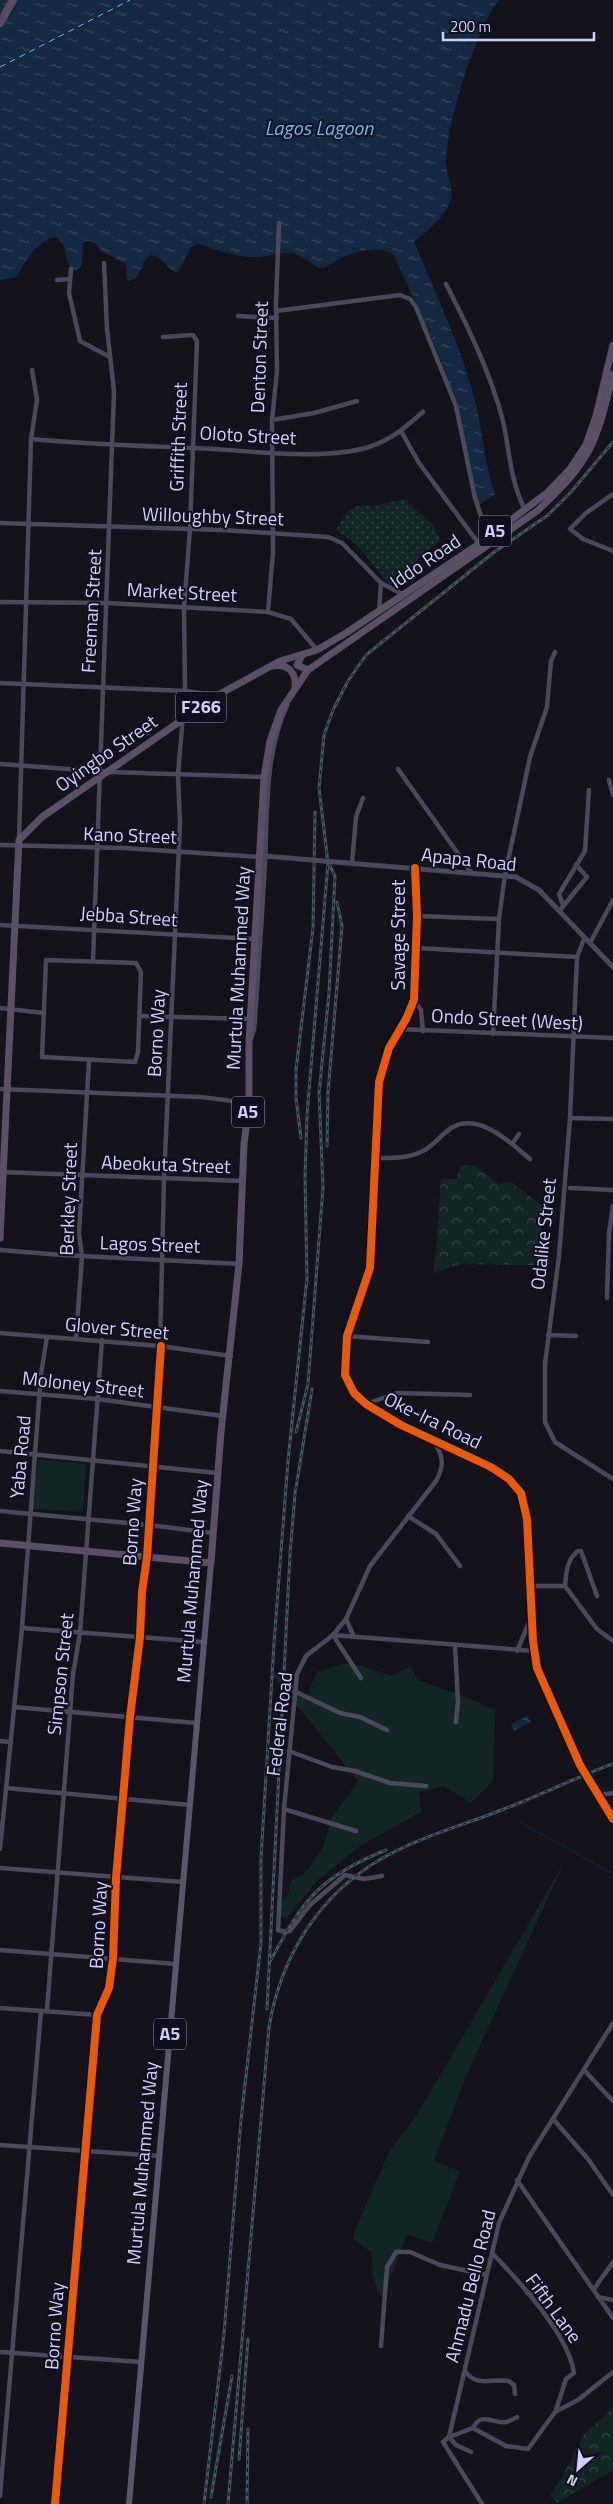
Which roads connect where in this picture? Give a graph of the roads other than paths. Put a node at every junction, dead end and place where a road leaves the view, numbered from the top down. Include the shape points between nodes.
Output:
1 (13, 0) edge
2 (0, 22) edge
3 (279, 223) dead end
4 (104, 263) dead end
5 (70, 269) dead end
6 (70, 279) junction
7 (57, 280) dead end
8 (446, 284) dead end
9 (276, 311) junction
10 (238, 316) dead end
11 (277, 318) junction
12 (163, 337) dead end
13 (613, 344) edge
14 (110, 357) junction
15 (32, 370) dead end
16 (613, 374) edge
17 (358, 401) dead end
18 (423, 412) dead end
19 (272, 420) junction
20 (401, 431) junction
21 (31, 439) junction
22 (113, 446) junction
23 (194, 448) junction
24 (274, 452) junction
25 (613, 494) edge
26 (525, 510) junction
27 (0, 523) edge
28 (28, 523) junction
29 (110, 528) junction
30 (190, 529) junction
31 (272, 532) junction
32 (488, 537) junction
33 (479, 544) junction
34 (613, 551) edge
35 (381, 583) junction
36 (404, 595) junction
37 (0, 602) edge
38 (26, 603) junction
39 (107, 603) junction
40 (184, 607) junction
41 (268, 612) junction
42 (379, 612) junction
43 (318, 650) junction
44 (555, 652) dead end
45 (302, 655) junction
46 (269, 667) junction
47 (308, 670) junction
48 (0, 683) edge
49 (23, 683) junction
50 (102, 687) junction
51 (295, 689) junction
52 (184, 690) junction
53 (218, 695) junction
54 (180, 721) junction
55 (0, 764) edge
56 (20, 765) junction
57 (398, 769) dead end
58 (104, 773) junction
59 (178, 775) junction
60 (264, 776) junction
61 (608, 780) dead end
62 (588, 790) dead end
63 (613, 795) edge
64 (363, 798) dead end
65 (18, 843) junction
66 (0, 845) edge
67 (98, 848) junction
68 (178, 851) junction
69 (262, 856) junction
70 (349, 864) junction
71 (576, 865) junction
72 (415, 868) junction
73 (471, 872) junction
74 (504, 875) junction
75 (613, 900) edge
76 (562, 908) junction
77 (417, 916) junction
78 (499, 919) junction
79 (0, 925) edge
80 (16, 926) junction
81 (94, 930) junction
82 (176, 934) junction
83 (255, 939) junction
84 (584, 939) junction
85 (590, 943) junction
86 (416, 948) junction
87 (497, 952) junction
88 (577, 957) junction
89 (93, 961) junction
90 (613, 967) edge
91 (414, 1000) junction
92 (0, 1008) edge
93 (11, 1009) junction
94 (44, 1012) junction
95 (140, 1016) junction
96 (172, 1017) junction
97 (251, 1019) junction
98 (400, 1029) junction
99 (424, 1031) junction
100 (493, 1034) junction
101 (573, 1038) junction
102 (613, 1038) edge
103 (249, 1042) junction
104 (89, 1060) junction
105 (4, 1089) edge
106 (87, 1093) junction
107 (168, 1096) junction
108 (249, 1103) junction
109 (570, 1118) junction
110 (613, 1119) edge
111 (519, 1134) dead end
112 (512, 1144) junction
113 (374, 1158) junction
114 (530, 1159) dead end
115 (2, 1172) edge
116 (83, 1175) junction
117 (164, 1179) junction
118 (242, 1182) junction
119 (570, 1188) dead end
120 (613, 1190) edge
121 (613, 1206) edge
122 (0, 1238) edge
123 (0, 1250) edge
124 (82, 1256) junction
125 (162, 1259) junction
126 (239, 1264) junction
127 (607, 1298) dead end
128 (0, 1333) edge
129 (347, 1336) junction
130 (548, 1336) junction
131 (576, 1336) dead end
132 (46, 1337) junction
133 (76, 1339) junction
134 (102, 1340) junction
135 (428, 1342) dead end
136 (160, 1346) junction
137 (230, 1356) junction
138 (0, 1391) edge
139 (40, 1394) junction
140 (470, 1395) dead end
141 (97, 1399) junction
142 (366, 1404) junction
143 (156, 1406) junction
144 (223, 1416) junction
145 (432, 1439) junction
146 (0, 1451) edge
147 (36, 1453) junction
148 (92, 1459) junction
149 (152, 1465) junction
150 (217, 1473) junction
151 (613, 1479) edge
152 (0, 1511) edge
153 (30, 1514) junction
154 (408, 1516) junction
155 (88, 1518) junction
156 (149, 1525) junction
157 (213, 1534) junction
158 (0, 1543) edge
159 (28, 1546) junction
160 (86, 1551) junction
161 (147, 1557) junction
162 (211, 1563) junction
163 (460, 1566) dead end
164 (530, 1586) junction
165 (565, 1586) junction
166 (597, 1596) dead end
167 (531, 1617) junction
168 (346, 1619) junction
169 (22, 1628) junction
170 (80, 1633) junction
171 (333, 1635) junction
172 (140, 1637) junction
173 (354, 1637) junction
174 (613, 1641) edge
175 (204, 1642) junction
176 (456, 1646) junction
177 (517, 1651) junction
178 (534, 1651) junction
179 (361, 1678) dead end
180 (294, 1691) junction
181 (14, 1707) junction
182 (70, 1711) junction
183 (130, 1717) junction
184 (456, 1722) dead end
185 (196, 1723) junction
186 (387, 1730) dead end
187 (0, 1741) edge
188 (11, 1742) junction
189 (289, 1751) junction
190 (426, 1786) dead end
191 (6, 1788) junction
192 (65, 1792) junction
193 (613, 1793) edge
194 (598, 1795) junction
195 (123, 1798) junction
196 (190, 1805) junction
197 (284, 1809) junction
198 (613, 1819) edge
199 (356, 1831) dead end
200 (0, 1849) edge
201 (0, 1868) edge
202 (57, 1873) junction
203 (382, 1876) dead end
204 (116, 1878) junction
205 (183, 1882) junction
206 (0, 1950) edge
207 (51, 1955) junction
208 (113, 1959) junction
209 (176, 1964) junction
210 (0, 2008) edge
211 (44, 2011) junction
212 (97, 2015) junction
213 (613, 2023) edge
214 (584, 2070) junction
215 (613, 2100) edge
216 (553, 2119) junction
217 (0, 2145) edge
218 (30, 2147) junction
219 (86, 2150) junction
220 (159, 2156) junction
221 (517, 2180) junction
222 (613, 2195) edge
223 (492, 2252) junction
224 (613, 2262) edge
225 (487, 2275) junction
226 (594, 2290) junction
227 (527, 2293) junction
228 (542, 2293) dead end
229 (598, 2297) junction
230 (613, 2300) edge
231 (613, 2318) edge
232 (381, 2346) dead end
233 (0, 2352) edge
234 (12, 2354) junction
235 (69, 2357) junction
236 (140, 2362) junction
237 (465, 2371) junction
238 (613, 2372) edge
239 (515, 2394) dead end
240 (555, 2412) junction
241 (517, 2417) dead end
242 (473, 2428) junction
243 (449, 2436) junction
244 (471, 2452) dead end
245 (0, 2496) edge
246 (55, 2504) edge
247 (129, 2504) edge
248 (482, 2504) edge

1 - 2 highway
3 - 9 street, Denton Street
4 - 14 street, Freeman Street
5 - 6 street
6 - 7 street
6 - 14 street via 71,310 80,341
8 - 26 street via 461,313 502,421 515,492
9 - 11 street, Denton Street
9 - 32 street via 400,295 410,299 456,406 475,498
10 - 11 street
11 - 19 street, Denton Street via 276,402
12 - 23 street, Griffith Street via 192,335 197,342
13 - 26 highway, Iddo Road / A5 via 586,445 559,482
14 - 22 street, Freeman Street via 114,391
15 - 21 street via 37,400
16 - 47 highway, Iddo Road / A5 via 602,421 590,453 562,488 537,511
17 - 19 street
18 - 20 street, Oloto Street
19 - 24 street, Denton Street
20 - 24 street, Oloto Street via 385,441 350,451
20 - 33 street via 419,463
21 - 22 street, Oloto Street
21 - 28 street
22 - 23 street, Oloto Street
22 - 29 street, Freeman Street
23 - 24 street, Oloto Street
23 - 30 street, Griffith Street
24 - 31 street, Denton Street
25 - 34 street via 586,512 570,529
26 - 32 highway, Iddo Road / A5
27 - 28 street, Willoughby Street
28 - 29 street, Willoughby Street
28 - 38 street
29 - 30 street, Willoughby Street
29 - 39 street, Freeman Street
30 - 31 street, Willoughby Street
30 - 40 street, Griffith Street
31 - 35 street, Willoughby Street via 328,537 342,543
31 - 41 street, Denton Street
32 - 33 highway, Iddo Road / A5
33 - 36 highway, Iddo Road / A5
35 - 36 street, Willoughby Street
35 - 42 street
36 - 42 highway, Iddo Road / A5
37 - 38 street, Market Street
38 - 39 street, Market Street
38 - 49 street
39 - 40 street, Market Street
39 - 50 street, Freeman Street
40 - 41 street, Market Street
40 - 52 street, Griffith Street
41 - 43 street, Market Street via 291,619
42 - 43 highway, Iddo Road / A5
43 - 45 highway, Iddo Road / A5
44 - 74 street via 551,661 547,707 530,757
45 - 46 highway, Oyingbo Street / F266
45 - 47 highway via 297,665
46 - 51 highway via 283,666 291,670
46 - 53 highway, Oyingbo Street / F266
47 - 51 highway, Murtula Muhammed Way / A5
48 - 49 street
49 - 50 street
49 - 56 street
50 - 52 street
50 - 58 street, Freeman Street
51 - 60 highway, Murtula Muhammed Way / A5 via 275,723
51 - 69 street via 283,714 274,746
52 - 53 street
52 - 54 street, Griffith Street
53 - 54 highway, Oyingbo Street / F266
54 - 58 highway, Oyingbo Street / F266
54 - 59 street, Borno Way
55 - 56 street
56 - 58 street
56 - 65 street
57 - 73 street
58 - 59 street
58 - 65 highway, Oyingbo Street / F266 via 32,825
58 - 67 street, Freeman Street
59 - 60 street
59 - 68 street, Borno Way
60 - 69 highway, Murtula Muhammed Way / A5
61 - 63 street
62 - 71 street via 585,851
64 - 70 street via 356,817
65 - 66 street, Kano Street
65 - 67 street, Kano Street
65 - 80 highway
67 - 68 street, Kano Street
67 - 81 street, Freeman Street
68 - 69 street, Kano Street
68 - 82 street, Borno Way
69 - 70 street, Apapa Road, bridge
69 - 83 highway, Murtula Muhammed Way / A5
69 - 103 street via 260,947 254,1029
70 - 72 street, Apapa Road
71 - 76 street via 559,894
71 - 76 street via 587,877
72 - 73 street, Apapa Road
72 - 77 street, Savage Street
73 - 74 street, Apapa Road
74 - 76 street, Apapa Road via 528,882
74 - 78 street
75 - 85 street
76 - 84 street, Apapa Road
77 - 78 street
77 - 86 street, Savage Street
78 - 87 street
79 - 80 street, Jebba Street
80 - 81 street, Jebba Street
80 - 93 highway
81 - 82 street, Jebba Street
81 - 89 street, Freeman Street
82 - 83 street, Jebba Street
82 - 96 street, Borno Way
83 - 97 highway, Murtula Muhammed Way / A5
84 - 85 street, Apapa Road
84 - 88 street, Odalike Street
85 - 90 street, Apapa Road
86 - 87 street
86 - 91 street, Savage Street
87 - 88 street
87 - 100 street
88 - 101 street, Odalike Street
89 - 94 street via 46,960
89 - 95 street via 136,963 141,972
91 - 98 street, Savage Street
91 - 99 street via 420,1010
92 - 93 street
93 - 94 street
93 - 105 highway
94 - 104 street via 42,1057
95 - 96 street
95 - 104 street via 135,1062
96 - 97 street
96 - 107 street, Borno Way
97 - 103 highway, Murtula Muhammed Way / A5
98 - 99 street, Ondo Street (West)
98 - 113 street, Oke-Ira Road via 382,1066
99 - 100 street, Ondo Street (West)
100 - 101 street, Ondo Street (West)
101 - 102 street, Ondo Street (West)
101 - 109 street, Odalike Street
103 - 108 highway, Murtula Muhammed Way / A5
104 - 106 street, Berkley Street
105 - 106 street
105 - 115 highway
106 - 107 street
106 - 116 street, Berkley Street
107 - 108 street
107 - 117 street, Borno Way
108 - 118 highway, Murtula Muhammed Way / A5
109 - 110 street
109 - 130 street, Odalike Street
111 - 112 street
112 - 113 street via 490,1128 465,1124 454,1126 422,1152
112 - 114 street
113 - 129 street, Oke-Ira Road via 370,1268
115 - 116 street, Abeokuta Street
115 - 122 highway
116 - 117 street, Abeokuta Street
116 - 124 street, Berkley Street via 79,1233
117 - 118 street, Abeokuta Street
117 - 125 street, Borno Way
118 - 126 highway, Murtula Muhammed Way / A5
119 - 120 street
121 - 127 street
123 - 124 street, Lagos Street
124 - 125 street, Lagos Street
124 - 133 street, Berkley Street
125 - 126 street, Lagos Street
125 - 136 street, Borno Way
126 - 137 highway, Murtula Muhammed Way / A5
128 - 132 street, Glover Street
129 - 135 street
129 - 142 street, Oke-Ira Road via 345,1375 354,1393
130 - 131 street
130 - 151 street, Odalike Street via 545,1422 555,1442
132 - 133 street, Glover Street
132 - 139 street, Yaba Road
133 - 134 street, Glover Street
134 - 136 street, Glover Street
134 - 141 street, Simpson Street
136 - 137 street, Glover Street
136 - 143 street, Borno Way
137 - 144 highway, Murtula Muhammed Way / A5
138 - 139 street, Moloney Street
139 - 141 street, Moloney Street
139 - 147 street, Yaba Road
140 - 142 street via 397,1393
141 - 143 street, Moloney Street
141 - 148 street, Simpson Street
142 - 145 street, Oke-Ira Road
143 - 144 street, Moloney Street
143 - 149 street, Borno Way
144 - 150 highway, Murtula Muhammed Way / A5
145 - 154 street, Federal Road via 443,1462 441,1472
145 - 164 street, Oke-Ira Road via 491,1466 516,1486 526,1508
146 - 147 street
147 - 148 street
147 - 153 street, Yaba Road
148 - 149 street
148 - 155 street, Simpson Street
149 - 150 street
149 - 156 street, Borno Way
150 - 157 highway, Murtula Muhammed Way / A5
152 - 153 street
153 - 155 street
153 - 159 street, Yaba Road
154 - 163 street via 436,1534
154 - 168 street, Federal Road via 370,1566
155 - 156 street
155 - 160 street, Simpson Street
156 - 157 street
156 - 161 street, Borno Way
157 - 162 highway, Murtula Muhammed Way / A5
158 - 159 highway
159 - 160 highway
159 - 169 street, Yaba Road
160 - 161 highway
160 - 170 street, Simpson Street
161 - 162 highway
161 - 172 street, Borno Way
162 - 175 main road, Murtula Muhammed Way / A5
164 - 165 street
164 - 167 street, Oke-Ira Road
165 - 166 street via 573,1554 581,1551
165 - 174 street via 597,1630
167 - 177 street
167 - 178 street, Oke-Ira Road
168 - 171 street, Federal Road
168 - 173 street
169 - 170 street
169 - 181 street, Yaba Road
170 - 172 street
170 - 182 street, Simpson Street
171 - 173 street
171 - 179 street
171 - 180 street, Federal Road via 306,1656
172 - 175 street
172 - 183 street, Borno Way
173 - 176 street
175 - 185 main road, Murtula Muhammed Way / A5
176 - 177 street
176 - 184 street
177 - 178 street
178 - 194 street, Oke-Ira Road via 542,1681 580,1765
180 - 186 street
180 - 189 street, Federal Road
181 - 182 street
181 - 188 street, Yaba Road
182 - 183 street
182 - 192 street, Simpson Street
183 - 185 street
183 - 195 street, Borno Way
185 - 196 main road, Murtula Muhammed Way / A5
187 - 188 street
188 - 191 street, Yaba Road
189 - 190 street via 332,1768 355,1771 390,1783
189 - 197 street, Federal Road
191 - 192 street
191 - 200 street, Yaba Road
192 - 195 street
192 - 202 street, Simpson Street
193 - 194 street
194 - 198 street, Oke-Ira Road
195 - 196 street
195 - 204 street, Borno Way
196 - 205 main road, Murtula Muhammed Way / A5
197 - 199 street
197 - 203 street, Federal Road via 278,1930 290,1931 310,1905 345,1875
201 - 202 street
202 - 204 street
202 - 207 street, Simpson Street
204 - 205 street
204 - 208 street, Borno Way
205 - 209 main road, Murtula Muhammed Way / A5
206 - 207 street
207 - 208 street
207 - 211 street, Simpson Street
208 - 209 street
208 - 212 street, Borno Way via 109,1988
209 - 220 main road, Murtula Muhammed Way / A5
210 - 211 street
211 - 212 street
211 - 218 street, Simpson Street
212 - 219 street, Borno Way
213 - 214 street, Ahmadu Bello Road
214 - 215 street
214 - 216 street, Ahmadu Bello Road
216 - 221 street, Ahmadu Bello Road
216 - 222 street via 588,2159
217 - 218 street
218 - 219 street
218 - 234 street, Simpson Street
219 - 220 street
219 - 235 street, Borno Way
220 - 236 main road, Murtula Muhammed Way / A5
221 - 223 street, Ahmadu Bello Road via 499,2223
221 - 226 street
223 - 225 street, Ahmadu Bello Road
223 - 227 street, Fifth Lane
224 - 226 street
225 - 232 street via 440,2265 410,2252 396,2252 387,2267
225 - 237 street, Ahmadu Bello Road
226 - 229 street
227 - 228 street
227 - 240 street, Fifth Lane via 571,2358 574,2373 566,2379
229 - 230 street
229 - 231 street
233 - 234 street
234 - 235 street
234 - 245 street, Simpson Street
235 - 236 street
235 - 246 street, Borno Way
236 - 247 main road, Murtula Muhammed Way / A5
237 - 239 street via 479,2382 509,2381 514,2385
237 - 243 street, Ahmadu Bello Road
238 - 240 street via 578,2400
240 - 242 street via 528,2449 506,2446
241 - 242 street via 503,2422 482,2419
242 - 243 street
243 - 244 street via 456,2445
243 - 248 street via 442,2442

